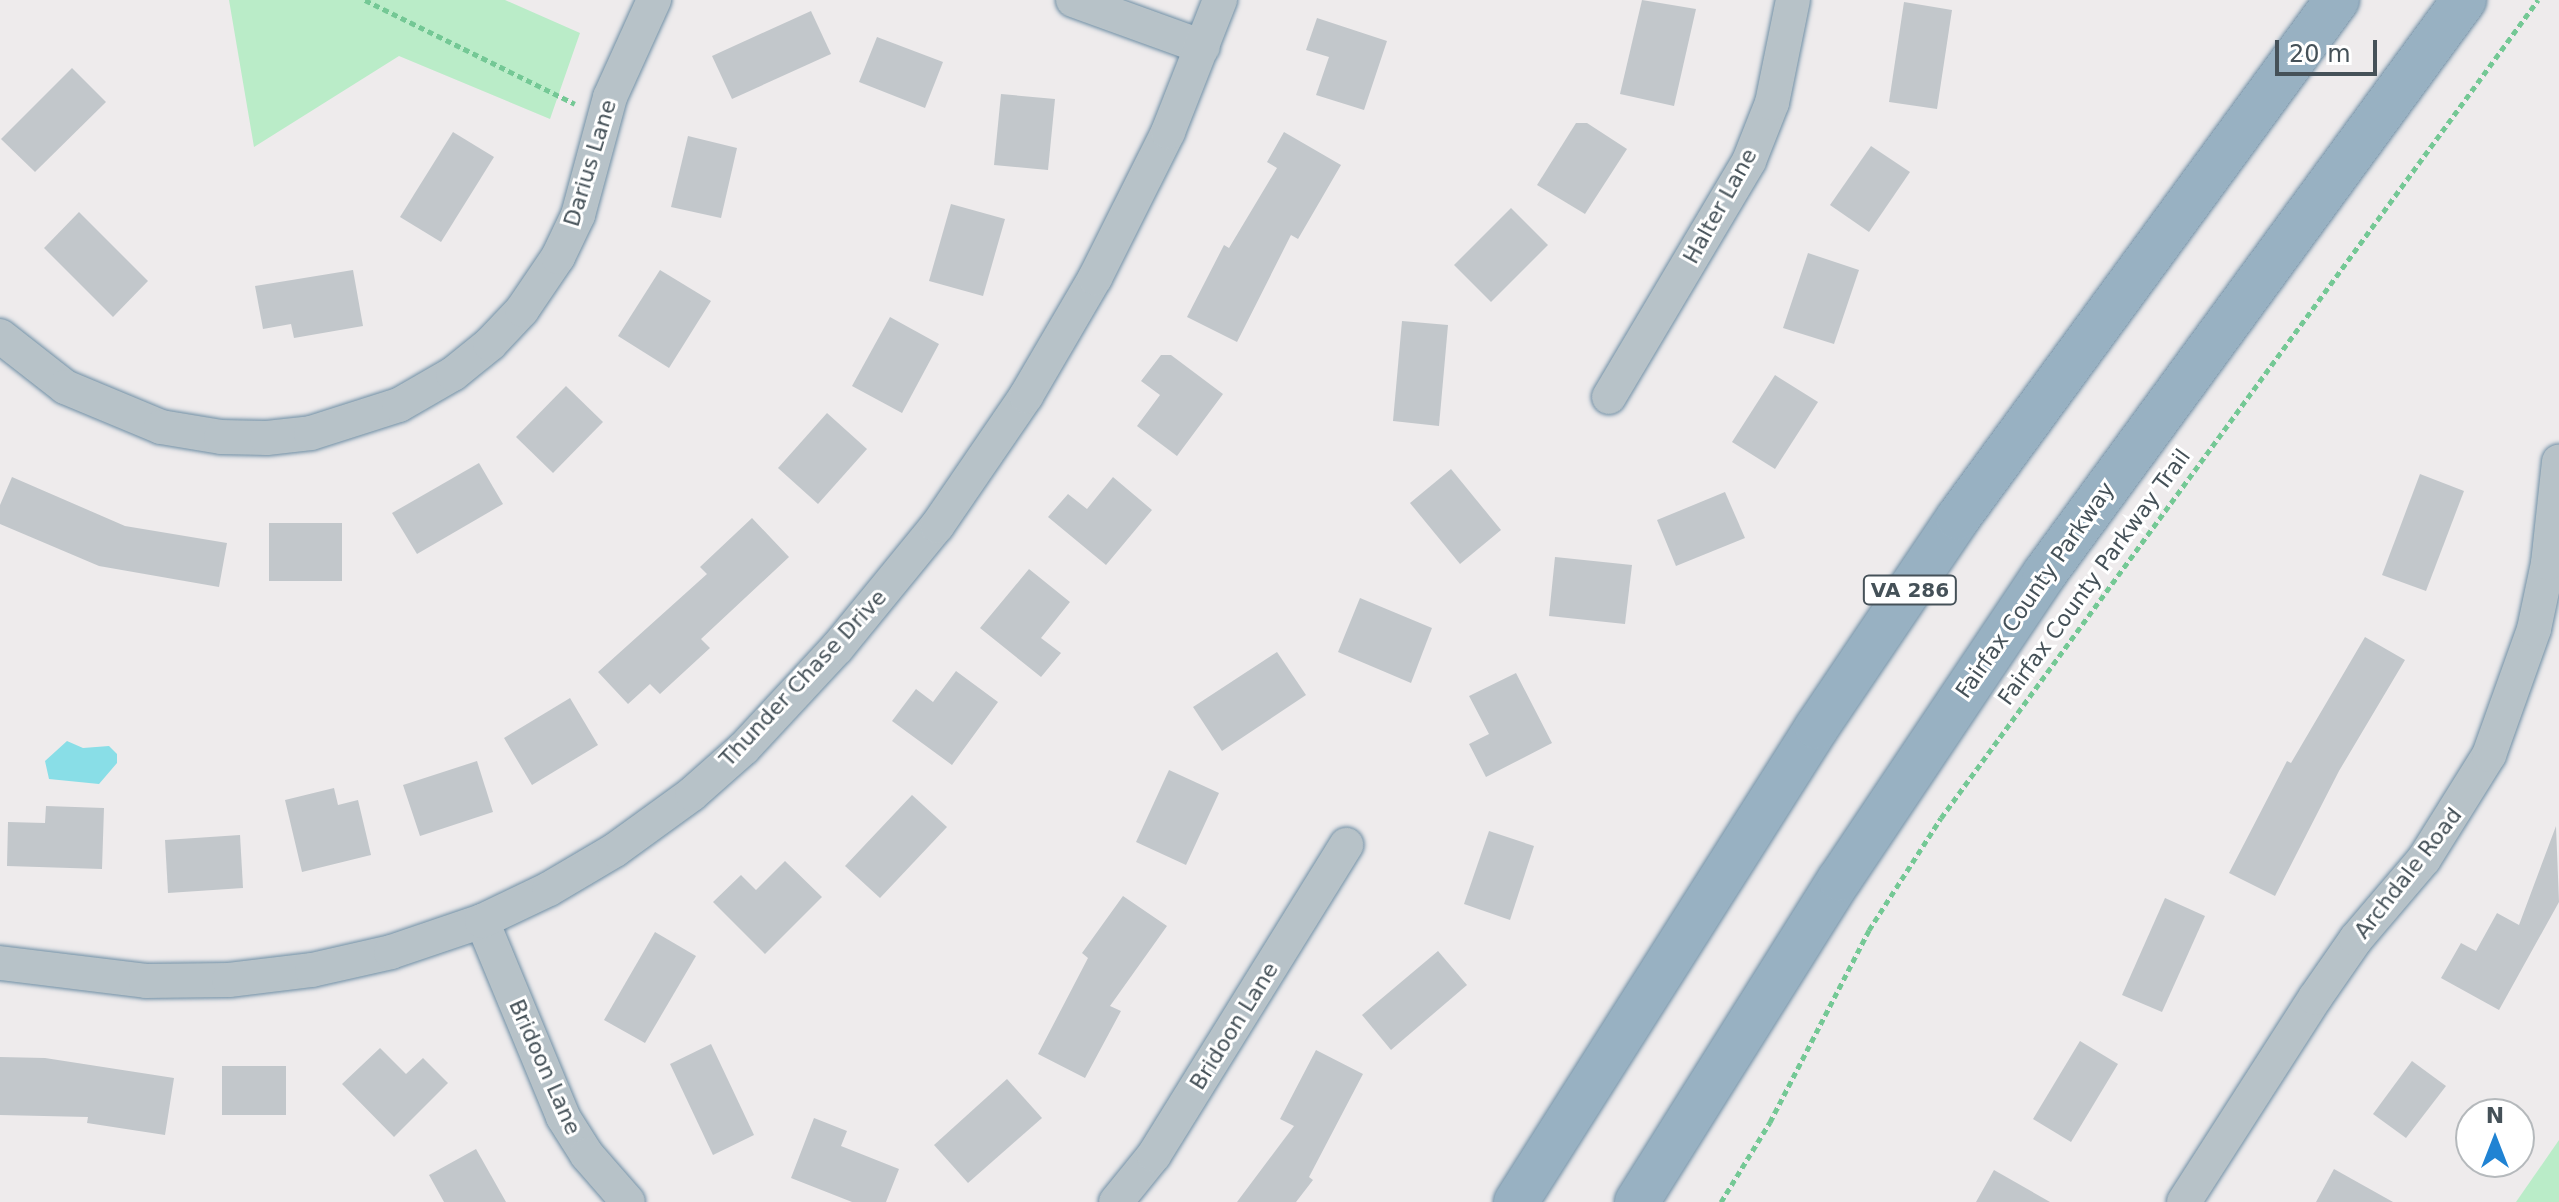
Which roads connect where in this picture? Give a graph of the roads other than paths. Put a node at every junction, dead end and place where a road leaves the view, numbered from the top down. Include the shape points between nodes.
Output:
1 (654, 0) edge
2 (1073, 0) edge
3 (1220, 0) edge
4 (1793, 0) edge
5 (2337, 0) edge
6 (2464, 0) edge
7 (1203, 47) junction
8 (0, 336) edge
9 (1609, 397) dead end
10 (2559, 462) edge
11 (1346, 845) dead end
12 (482, 921) junction
13 (0, 963) edge
14 (628, 1202) edge
15 (1116, 1202) edge
16 (1516, 1202) edge
17 (1637, 1202) edge
18 (2184, 1202) edge

1 - 8 street, Darius Lane via 626,56 578,215 522,310 453,374 399,405 356,422 267,438 161,427 65,387
2 - 7 street
3 - 7 street, Thunder Chase Drive
4 - 9 street, Halter Lane via 1772,103 1749,161
5 - 16 highway, VA 286 via 1958,518 1817,727
6 - 17 highway, Fairfax County Parkway via 2045,573 1840,879
7 - 12 street, Thunder Chase Drive via 1168,132 1095,278 1026,396 937,526 837,648 744,748 692,794 615,850
10 - 18 street, Archdale Road via 2548,563 2534,629 2489,755 2439,838 2315,998
11 - 15 street, Bridoon Lane via 1154,1155
12 - 13 street, Thunder Chase Drive via 391,952 312,970 229,980 146,981
12 - 14 street, Bridoon Lane via 563,1117 587,1155

